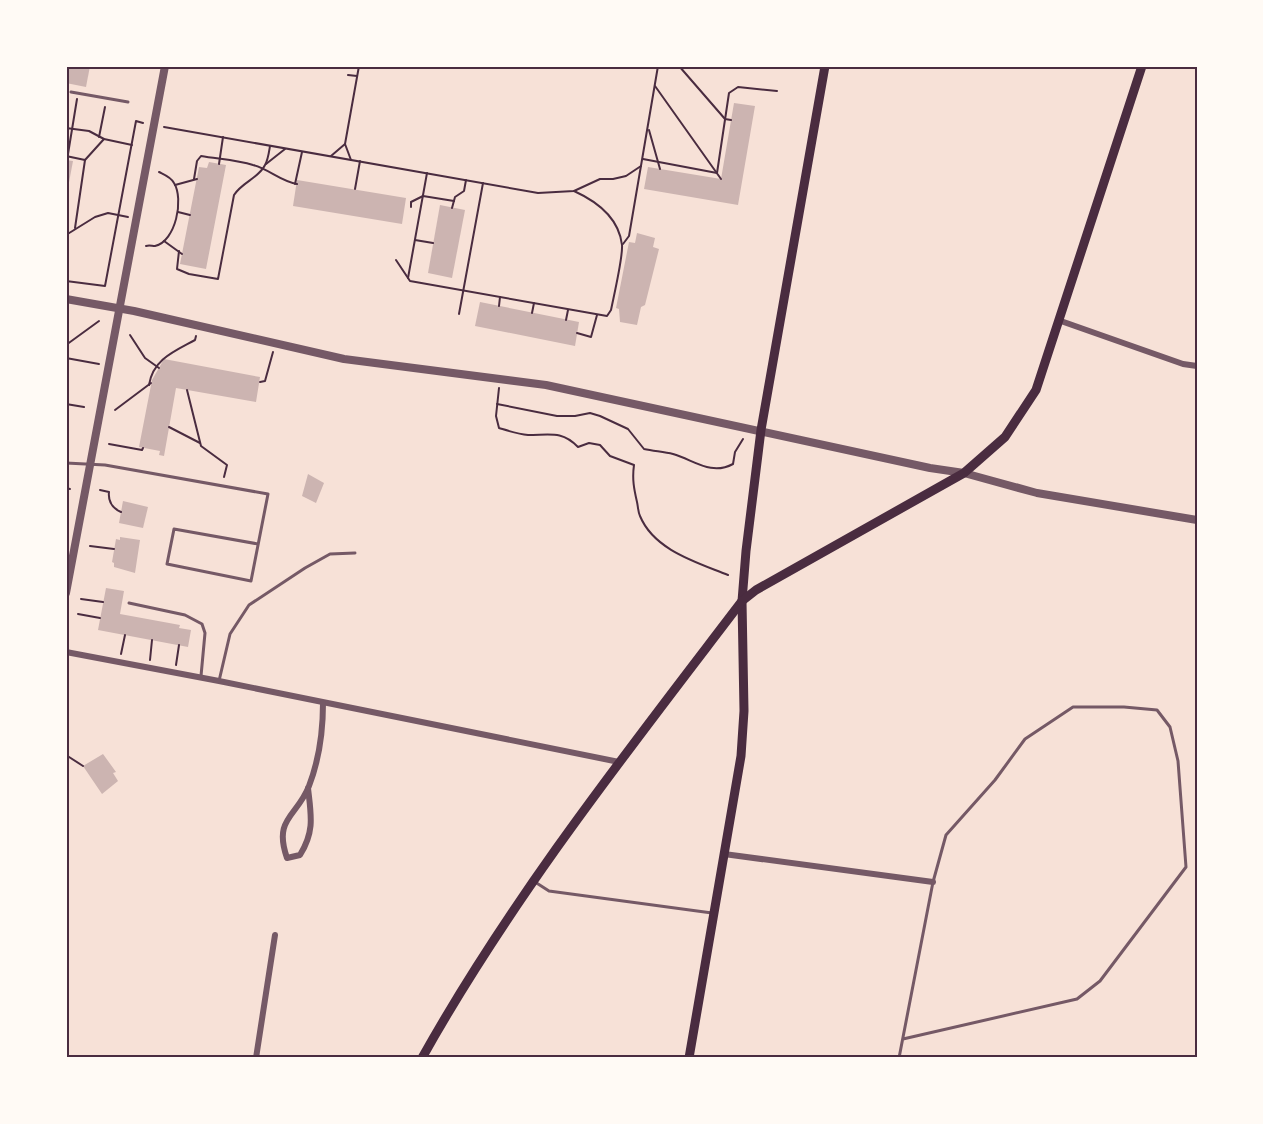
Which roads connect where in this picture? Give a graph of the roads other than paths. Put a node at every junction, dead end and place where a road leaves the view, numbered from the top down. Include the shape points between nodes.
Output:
1 (165, 66) edge
2 (825, 66) edge
3 (1142, 66) edge
4 (71, 92) dead end
5 (128, 102) dead end
6 (66, 299) edge
7 (120, 308) junction
8 (1058, 320) junction
9 (1197, 366) edge
10 (761, 430) junction
11 (66, 463) edge
12 (90, 465) junction
13 (964, 473) junction
14 (1197, 520) edge
15 (258, 544) junction
16 (70, 553) edge
17 (355, 553) dead end
18 (66, 593) edge
19 (742, 601) junction
20 (129, 603) dead end
21 (66, 652) edge
22 (200, 678) junction
23 (219, 681) junction
24 (323, 703) junction
25 (619, 762) junction
26 (308, 788) junction
27 (724, 854) junction
28 (535, 882) junction
29 (933, 882) junction
30 (714, 913) junction
31 (275, 935) dead end
32 (903, 1039) junction
33 (256, 1058) edge
34 (422, 1058) edge
35 (689, 1058) edge
36 (899, 1058) edge

1 - 7 street
2 - 10 main road
3 - 8 main road
4 - 5 lane
6 - 7 street
7 - 10 street via 344,359 546,385
7 - 12 street
8 - 9 street
8 - 13 main road via 1036,390 1005,437
10 - 13 street
10 - 19 main road
11 - 12 lane
12 - 15 lane via 267,494
12 - 16 street
13 - 14 street via 1036,493
13 - 19 main road
15 - 15 lane via 251,580 167,564 174,530
16 - 18 street
17 - 23 lane via 330,554 249,604 230,634
19 - 25 main road
19 - 27 main road via 741,756
20 - 22 lane via 185,615 202,624 205,633
21 - 22 street
22 - 23 street
23 - 24 street
24 - 25 street
24 - 26 street via 317,760
25 - 28 main road
26 - 26 street via 312,825 308,843 300,855 287,858 283,830
27 - 29 street
27 - 30 main road
28 - 30 lane via 549,891
28 - 34 main road via 485,952
29 - 32 lane
29 - 32 lane via 946,835 1025,739 1073,707 1157,710 1170,727 1178,761 1186,867 1100,981 1077,999
30 - 35 main road
31 - 33 street
32 - 36 lane

